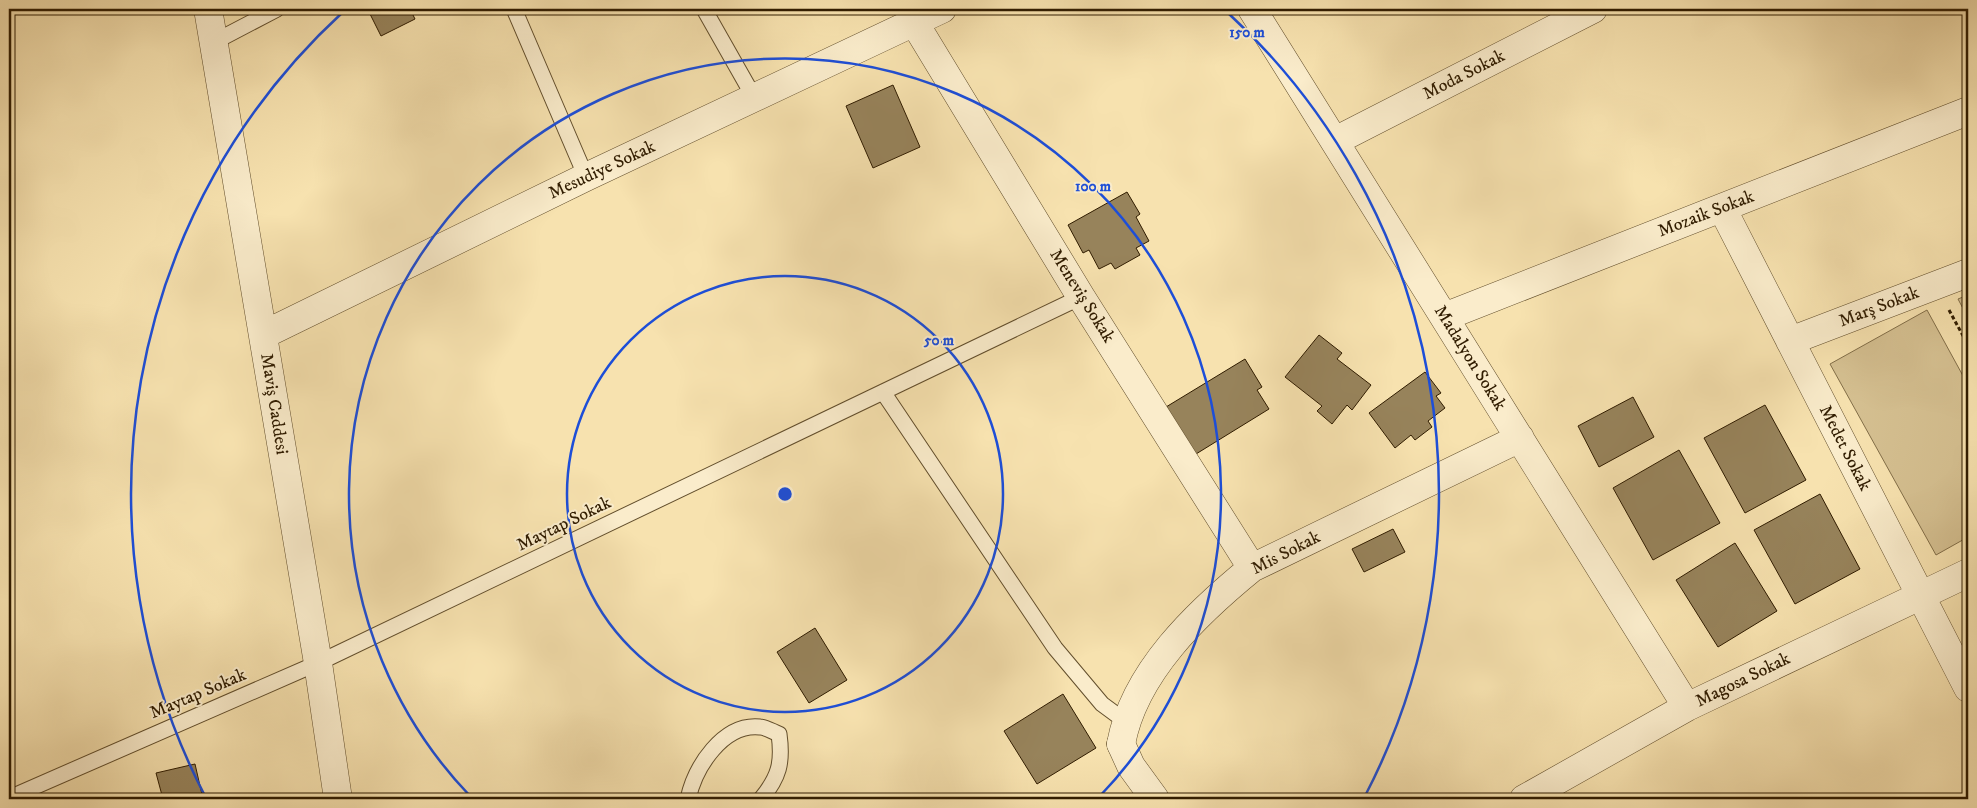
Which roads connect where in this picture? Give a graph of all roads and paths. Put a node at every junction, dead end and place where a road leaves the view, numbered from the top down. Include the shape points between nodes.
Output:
1 (208, 9) edge
2 (277, 9) edge
3 (514, 9) edge
4 (704, 9) edge
5 (942, 9) edge
6 (1252, 9) edge
7 (1593, 9) edge
8 (914, 22) junction
9 (214, 42) junction
10 (755, 99) junction
11 (1968, 111) edge
12 (1334, 141) junction
13 (586, 177) junction
14 (1722, 208) junction
15 (1968, 273) edge
16 (1082, 297) junction
17 (1947, 306) dead end
18 (1444, 317) junction
19 (263, 335) junction
20 (1790, 341) junction
21 (1968, 345) edge
22 (883, 392) junction
23 (1520, 438) junction
24 (1252, 568) junction
25 (1968, 573) edge
26 (1921, 594) junction
27 (318, 663) junction
28 (1968, 688) edge
29 (1687, 707) junction
30 (1123, 732) junction
31 (9, 798) edge
32 (338, 799) edge
33 (688, 799) edge
34 (762, 799) edge
35 (1155, 799) edge
36 (1524, 799) edge

1 - 9 street, Maviş Caddesi
2 - 9 lane
3 - 13 lane
4 - 10 lane
5 - 8 street, Mesudiye Sokak
6 - 12 street, Madalyon Sokak
7 - 12 street, Moda Sokak
8 - 10 street, Mesudiye Sokak
8 - 16 street, Meneviş Sokak
9 - 19 street, Maviş Caddesi
10 - 13 street, Mesudiye Sokak
11 - 14 street, Mozaik Sokak
12 - 18 street, Madalyon Sokak
13 - 19 street, Mesudiye Sokak
14 - 18 street, Mozaik Sokak
14 - 20 street, Medet Sokak
15 - 20 street, Marş Sokak
16 - 22 lane, Maytap Sokak
16 - 24 street, Meneviş Sokak
17 - 21 path
18 - 23 street, Madalyon Sokak
19 - 27 street, Maviş Caddesi
20 - 26 street, Medet Sokak
22 - 27 lane, Maytap Sokak
22 - 30 lane via 1055,648
23 - 24 street, Mis Sokak
23 - 29 street, Madalyon Sokak
24 - 30 street, Mis Sokak via 1220,594 1148,676
25 - 26 street, Magosa Sokak
26 - 28 street, Medet Sokak
26 - 29 street, Magosa Sokak
27 - 31 lane, Maytap Sokak
27 - 32 street, Maviş Caddesi
29 - 36 street, Magosa Sokak
30 - 35 street via 1131,766
33 - 34 lane via 704,761 722,741 740,728 762,726 778,734 781,752 778,774

